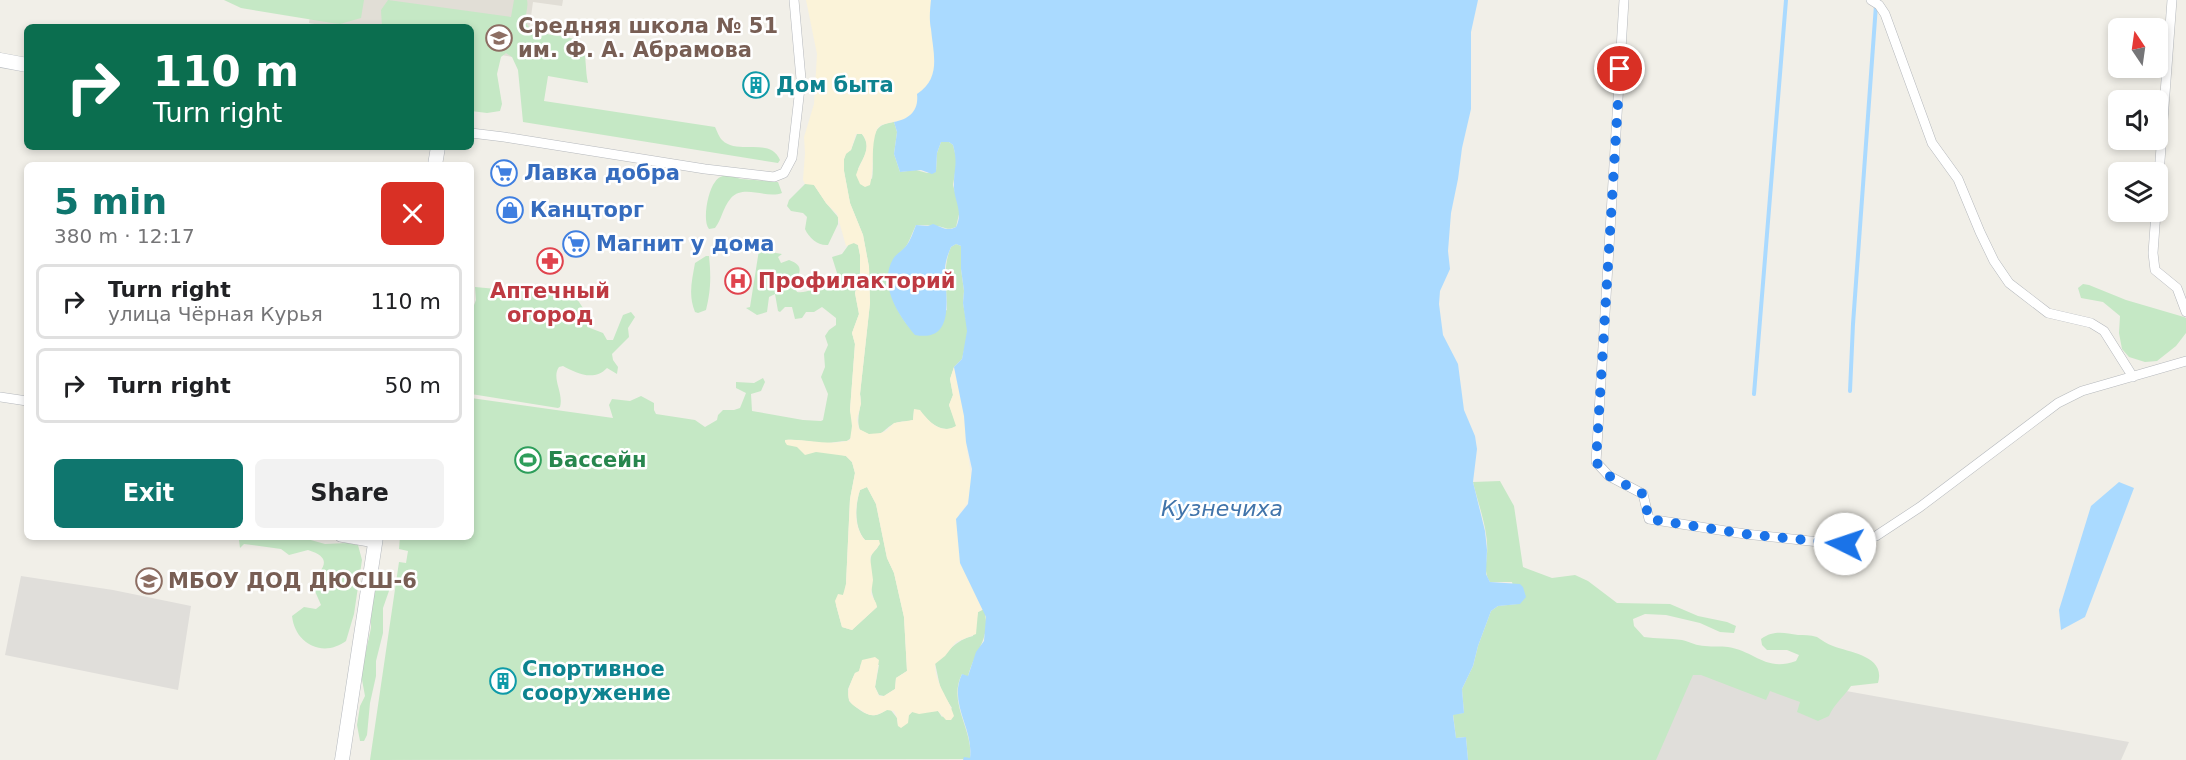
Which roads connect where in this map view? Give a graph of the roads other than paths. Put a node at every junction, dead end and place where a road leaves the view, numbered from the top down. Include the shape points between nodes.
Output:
1 (794, 0) edge
2 (1624, 0) edge
3 (1871, 0) edge
4 (2172, 0) edge
5 (0, 60) edge
6 (24, 64) edge
7 (474, 133) edge
8 (2160, 162) edge
9 (2155, 222) edge
10 (2186, 312) edge
11 (2186, 361) edge
12 (2133, 377) junction
13 (0, 397) edge
14 (24, 401) edge
15 (376, 540) edge
16 (342, 760) edge

1 - 7 street via 801,80 792,158 784,173 774,177 705,169
2 - 12 street via 1596,462 1609,476 1643,494 1649,519 1845,544 1876,536 2058,403 2082,391
3 - 12 street via 1885,14 1932,142 1958,179 1994,261 2009,283 2048,313 2091,323 2104,331
4 - 8 street
5 - 6 street
9 - 10 street via 2155,270 2177,288
11 - 12 street
13 - 14 street
15 - 16 street

